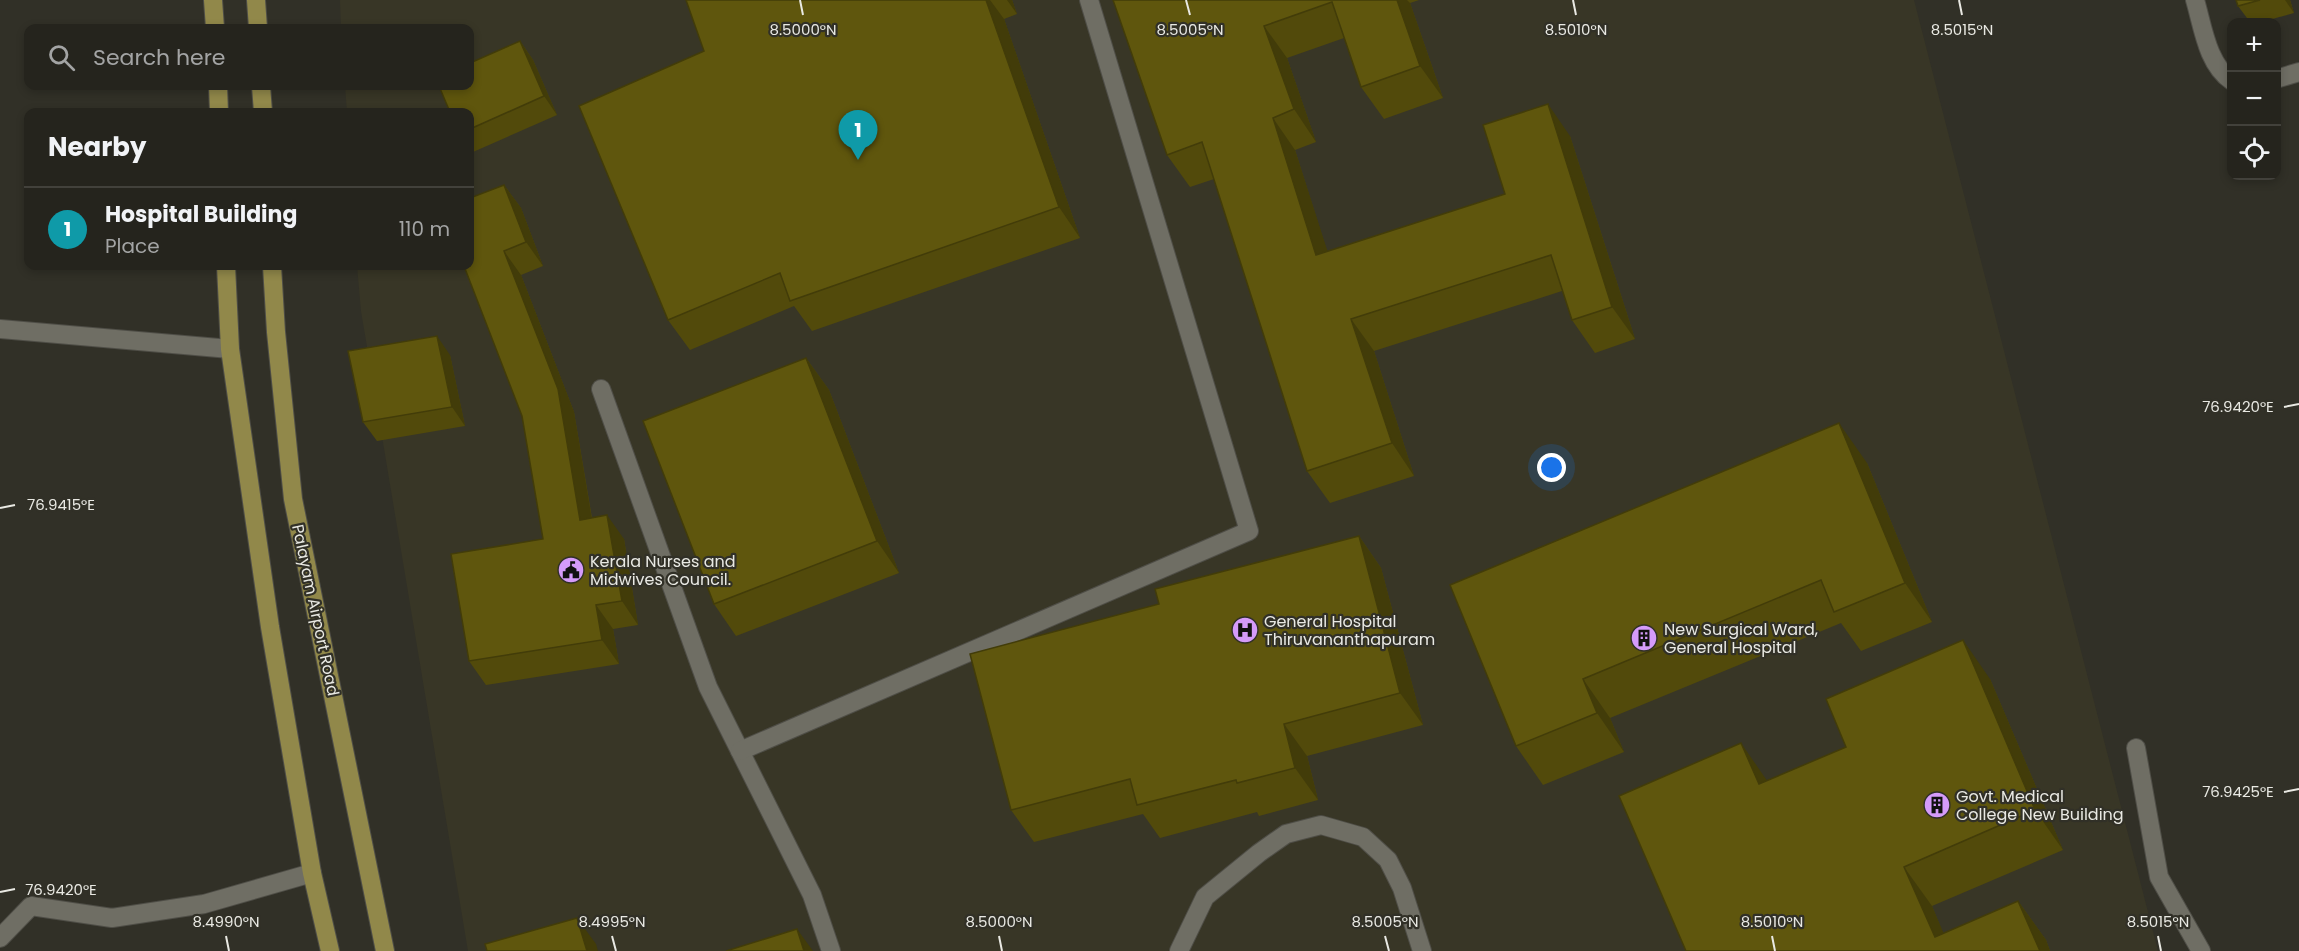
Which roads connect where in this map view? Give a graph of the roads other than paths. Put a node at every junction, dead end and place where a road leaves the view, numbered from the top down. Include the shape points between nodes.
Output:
1 (213, 0) edge
2 (256, 0) edge
3 (1089, 0) edge
4 (2195, 0) edge
5 (215, 24) edge
6 (258, 24) edge
7 (2299, 72) edge
8 (2227, 77) edge
9 (2281, 79) edge
10 (218, 90) edge
11 (261, 90) edge
12 (219, 108) edge
13 (263, 108) edge
14 (226, 270) edge
15 (272, 270) edge
16 (0, 328) edge
17 (230, 349) junction
18 (601, 389) dead end
19 (2136, 748) dead end
20 (740, 751) junction
21 (312, 873) junction
22 (0, 938) edge
23 (330, 951) edge
24 (385, 951) edge
25 (831, 951) edge
26 (1179, 951) edge
27 (1422, 951) edge
28 (2200, 951) edge

1 - 5 main road
2 - 6 main road
3 - 20 street via 1249,531
4 - 8 street via 2211,55
7 - 9 street
10 - 12 main road
11 - 13 main road
14 - 17 main road
15 - 24 main road, Palayam Airport Road via 293,499
16 - 17 street
17 - 21 main road via 270,627
18 - 20 street via 708,687
19 - 28 street via 2159,877
20 - 25 street via 812,895
21 - 22 street via 204,904 112,918 31,906
21 - 23 main road
26 - 27 street via 1206,897 1287,834 1321,825 1363,837 1388,860 1402,888

